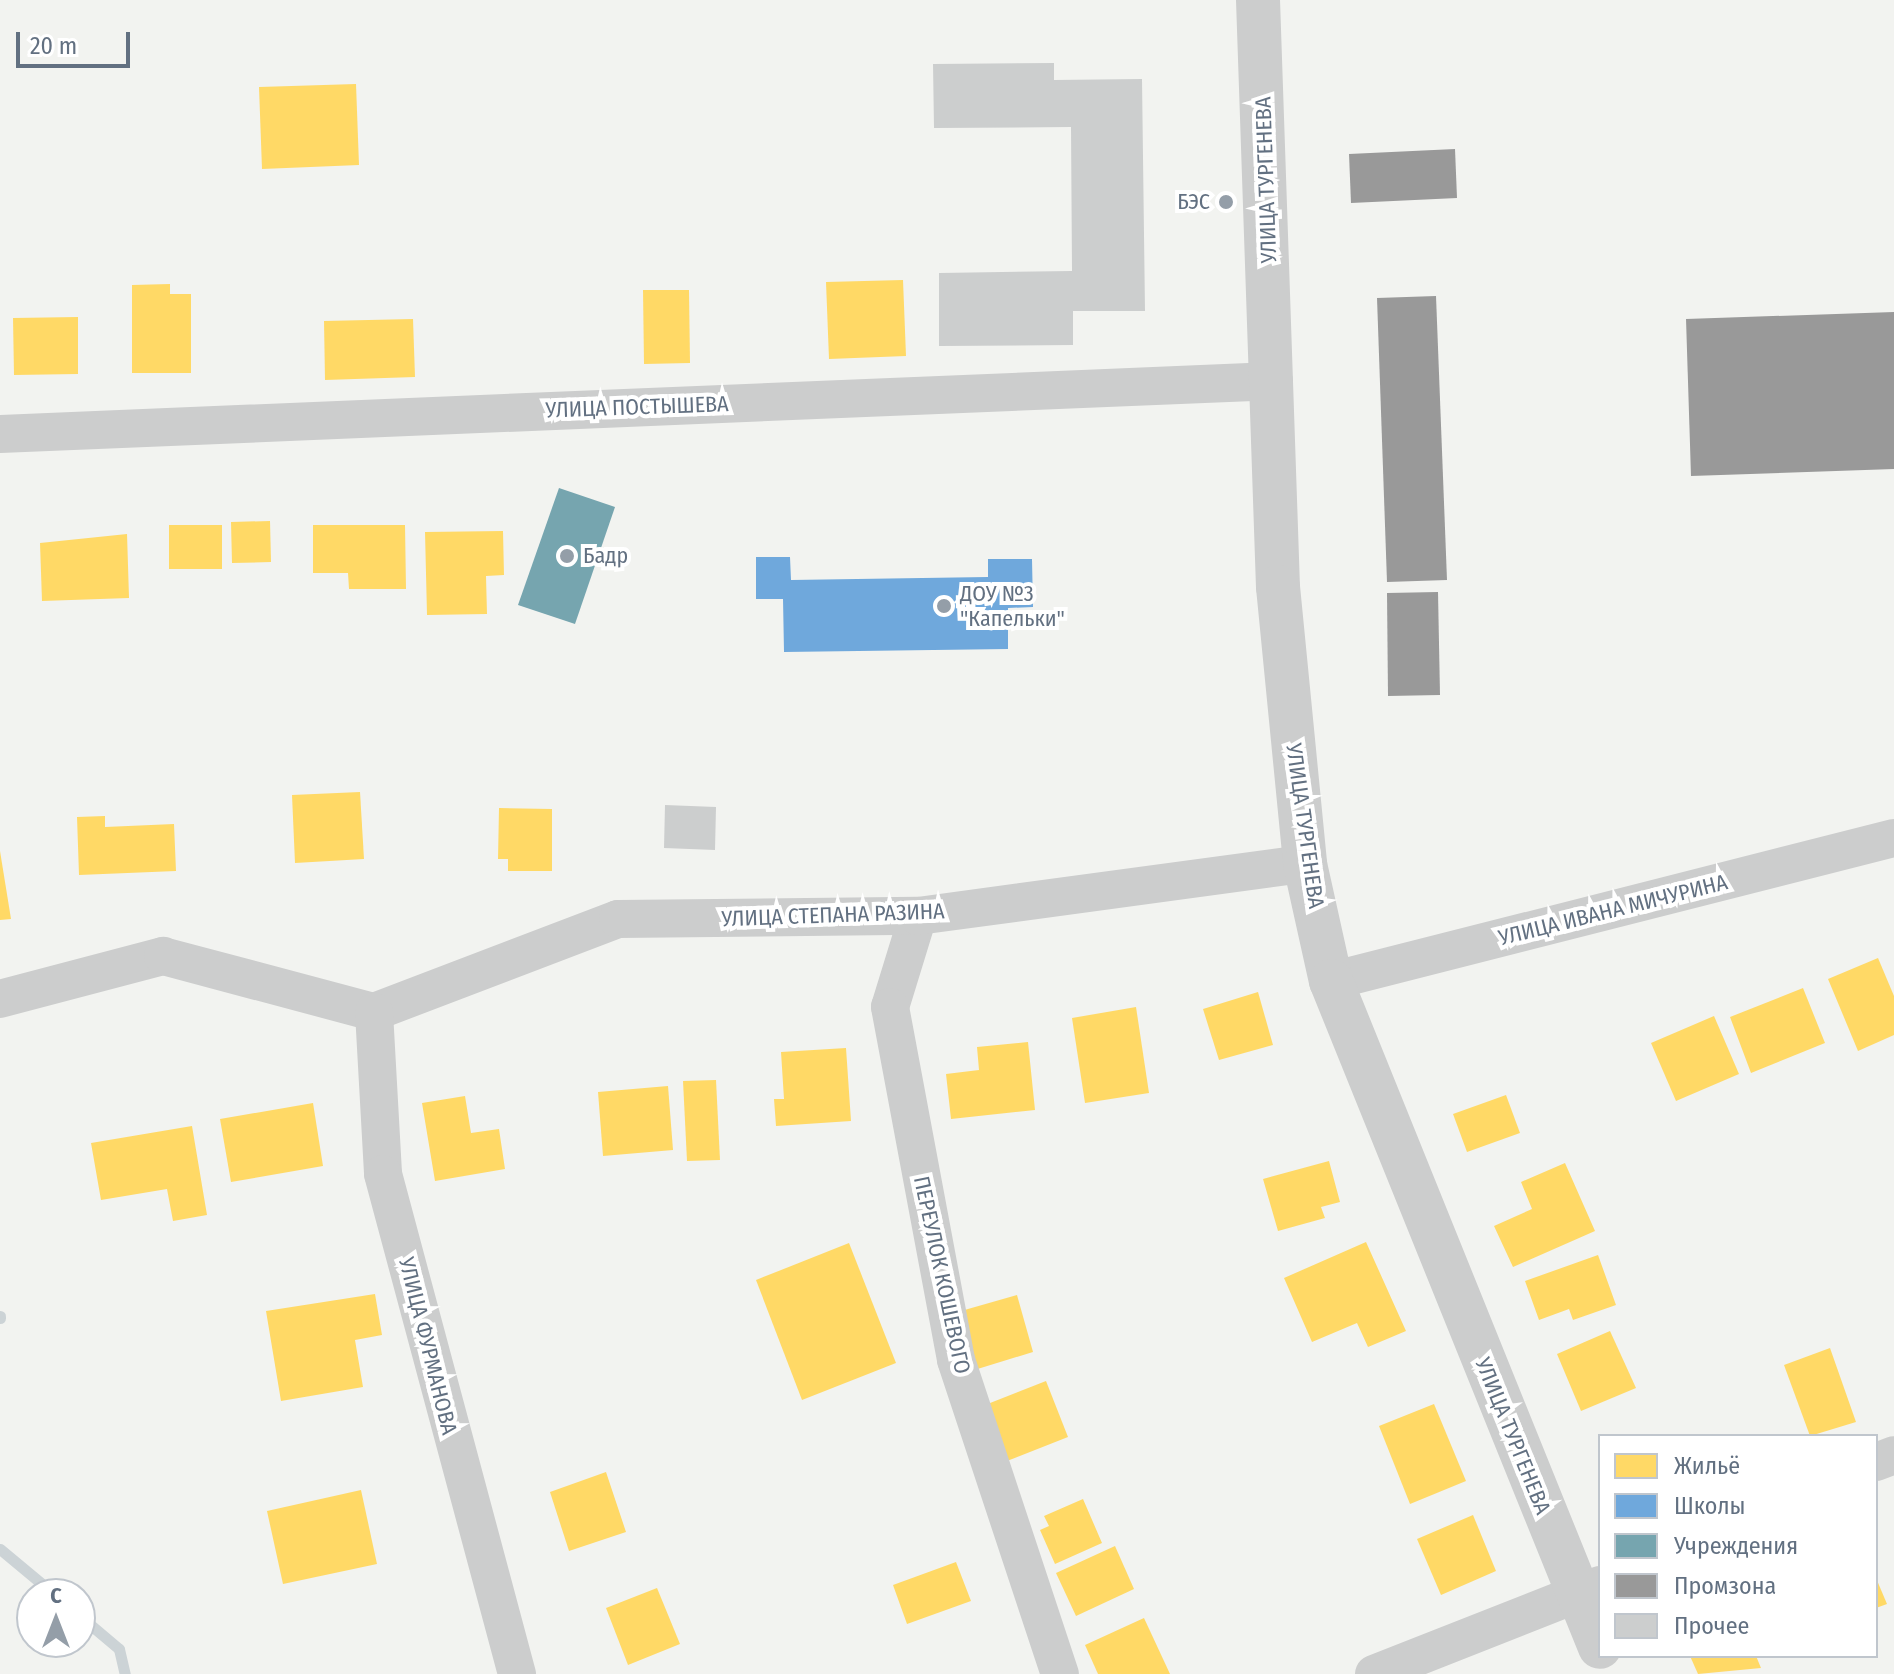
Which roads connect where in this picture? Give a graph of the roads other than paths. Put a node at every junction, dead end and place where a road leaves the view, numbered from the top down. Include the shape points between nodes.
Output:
1 (1258, 0) edge
2 (1274, 381) junction
3 (0, 434) edge
4 (1894, 838) edge
5 (1305, 864) junction
6 (918, 916) junction
7 (1331, 981) junction
8 (0, 999) edge
9 (374, 1012) junction
10 (1588, 1590) edge
11 (1598, 1638) edge
12 (517, 1674) edge
13 (1060, 1674) edge
14 (1374, 1674) edge

1 - 2 street, УЛИЦА ТУРГЕНЕВА
2 - 3 street, УЛИЦА ПОСТЫШЕВА
2 - 5 street, УЛИЦА ТУРГЕНЕВА via 1278,587
4 - 7 street, УЛИЦА ИВАНА МИЧУРИНА
5 - 6 street, УЛИЦА СТЕПАНА РАЗИНА
5 - 7 street, УЛИЦА ТУРГЕНЕВА
6 - 9 street, УЛИЦА СТЕПАНА РАЗИНА via 618,919
6 - 13 street, ПЕРЕУЛОК КОШЕВОГО via 890,1007 956,1360
7 - 10 street, УЛИЦА ТУРГЕНЕВА
8 - 9 street via 163,956
9 - 12 street, УЛИЦА ФУРМАНОВА via 383,1174
10 - 11 street, УЛИЦА ТУРГЕНЕВА
10 - 14 street

